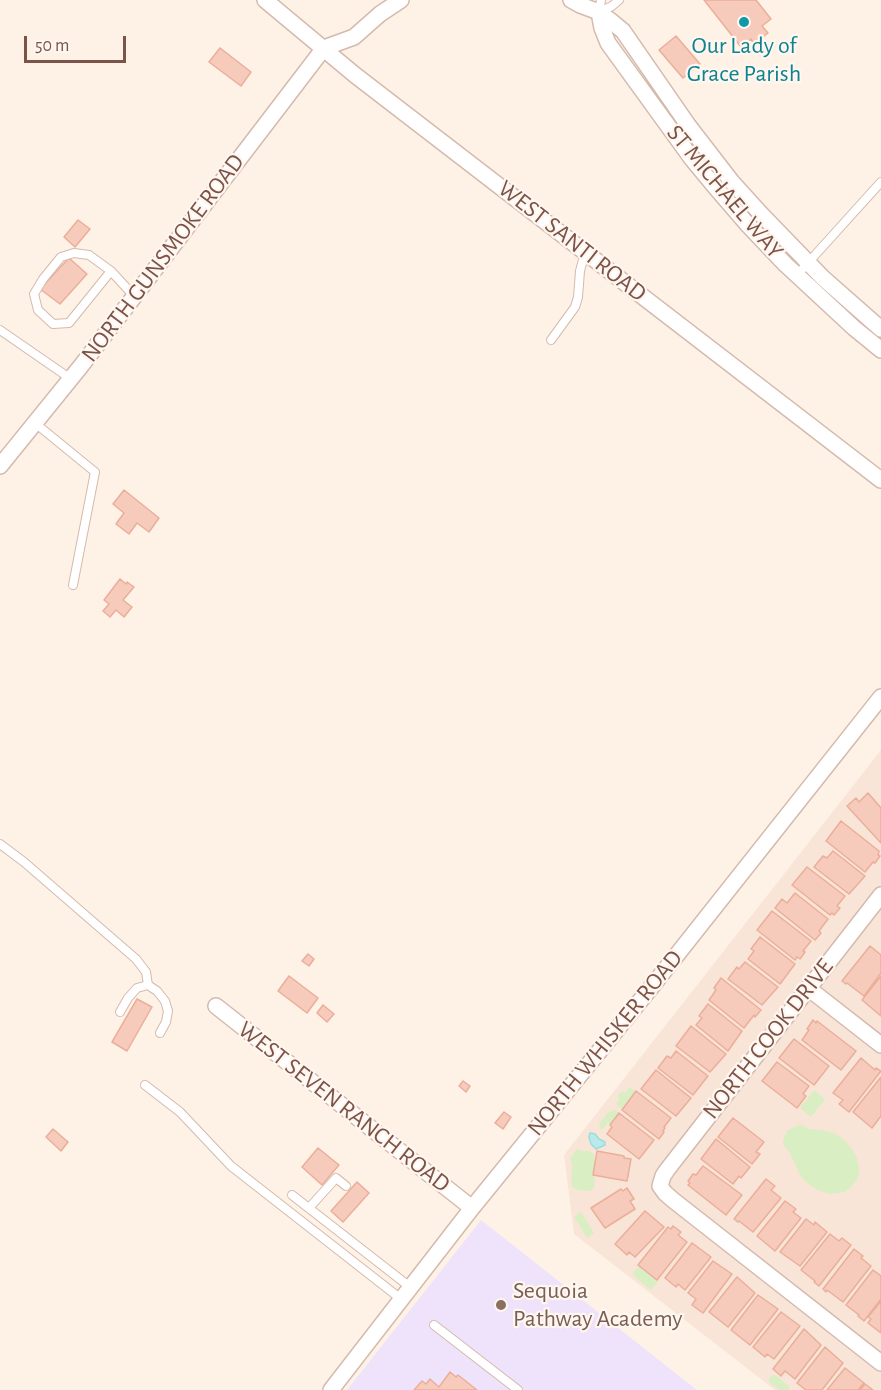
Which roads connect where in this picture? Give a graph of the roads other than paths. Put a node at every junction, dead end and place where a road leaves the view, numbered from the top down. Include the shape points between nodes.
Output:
1 (265, 0) edge
2 (401, 0) edge
3 (571, 0) edge
4 (619, 0) edge
5 (600, 6) edge
6 (324, 48) junction
7 (695, 135) junction
8 (682, 145) junction
9 (881, 182) edge
10 (585, 252) junction
11 (809, 263) junction
12 (111, 271) junction
13 (797, 275) junction
14 (134, 296) junction
15 (881, 329) edge
16 (0, 330) edge
17 (551, 340) dead end
18 (881, 350) edge
19 (71, 379) junction
20 (35, 423) junction
21 (0, 466) edge
22 (881, 480) edge
23 (73, 585) dead end
24 (881, 697) edge
25 (0, 844) edge
26 (881, 895) edge
27 (148, 985) junction
28 (808, 988) junction
29 (216, 1006) dead end
30 (120, 1012) dead end
31 (160, 1033) dead end
32 (881, 1045) edge
33 (146, 1085) dead end
34 (346, 1186) dead end
35 (292, 1195) dead end
36 (309, 1208) junction
37 (472, 1208) junction
38 (405, 1293) junction
39 (434, 1324) dead end
40 (881, 1363) edge
41 (331, 1390) edge
42 (518, 1390) edge

1 - 6 street, WEST SANTI ROAD
2 - 6 street via 354,37
3 - 5 street, ST MICHAEL WAY via 580,5
4 - 5 lane via 612,6
5 - 7 street, ST MICHAEL WAY via 623,31
5 - 8 street, ST MICHAEL WAY via 608,43
6 - 10 street, WEST SANTI ROAD
6 - 14 street, NORTH GUNSMOKE ROAD
7 - 8 lane
7 - 11 street, ST MICHAEL WAY via 732,182
8 - 13 street, ST MICHAEL WAY via 748,225
9 - 11 lane
10 - 17 lane via 575,307
10 - 22 street, WEST SANTI ROAD
11 - 13 lane
11 - 15 street, ST MICHAEL WAY
12 - 12 lane via 89,255 74,253 61,257 34,294 38,310 53,324 69,323
12 - 14 lane
13 - 18 street, ST MICHAEL WAY
14 - 19 street, NORTH GUNSMOKE ROAD
16 - 19 lane
19 - 20 street, NORTH GUNSMOKE ROAD
20 - 21 street, NORTH GUNSMOKE ROAD
20 - 23 lane via 95,472
24 - 37 street, NORTH WHISKER ROAD
25 - 27 lane via 136,959 146,972
26 - 28 street, NORTH COOK DRIVE
27 - 30 lane via 137,988
27 - 31 lane via 165,1001 168,1011
28 - 32 street
28 - 40 street, NORTH COOK DRIVE via 667,1170 660,1186
29 - 37 street, WEST SEVEN RANCH ROAD
33 - 38 lane via 180,1112 231,1166
34 - 36 lane via 336,1178
35 - 36 lane
36 - 38 lane
37 - 38 street, NORTH WHISKER ROAD
38 - 41 street, NORTH WHISKER ROAD
39 - 42 lane

